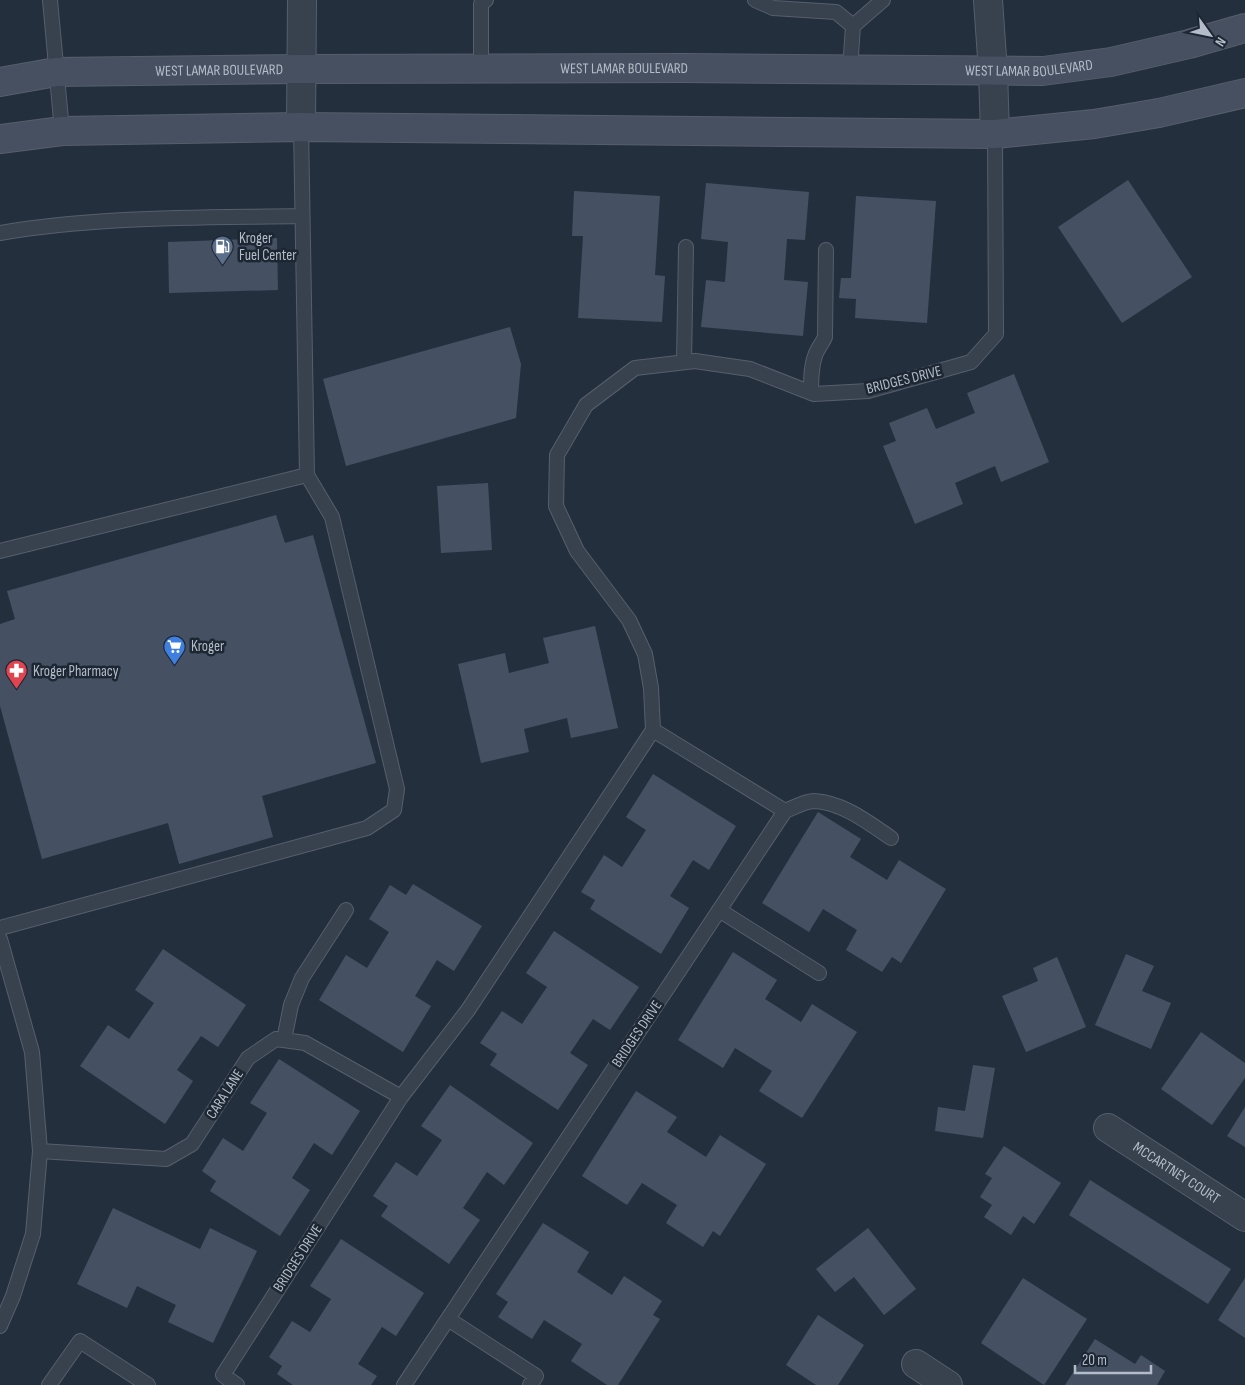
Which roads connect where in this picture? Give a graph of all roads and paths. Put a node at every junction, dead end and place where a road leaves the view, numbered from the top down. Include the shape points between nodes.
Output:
1 (50, 0) edge
2 (302, 0) edge
3 (486, 0) edge
4 (755, 0) edge
5 (883, 0) edge
6 (988, 0) edge
7 (853, 26) junction
8 (1245, 28) edge
9 (481, 68) junction
10 (300, 69) junction
11 (850, 70) junction
12 (56, 72) junction
13 (993, 72) junction
14 (0, 82) edge
15 (1245, 94) edge
16 (301, 127) junction
17 (62, 131) junction
18 (995, 134) junction
19 (0, 139) edge
20 (302, 216) junction
21 (0, 233) edge
22 (686, 248) dead end
23 (826, 250) dead end
24 (684, 362) junction
25 (811, 393) junction
26 (307, 475) junction
27 (0, 551) edge
28 (653, 730) junction
29 (784, 811) junction
30 (891, 838) dead end
31 (346, 910) dead end
32 (719, 910) junction
33 (0, 928) edge
34 (0, 939) edge
35 (819, 972) dead end
36 (284, 1040) junction
37 (401, 1097) junction
38 (1108, 1128) dead end
39 (40, 1151) junction
40 (1245, 1217) edge
41 (448, 1319) junction
42 (0, 1326) edge
43 (916, 1364) dead end
44 (49, 1385) edge
45 (148, 1385) edge
46 (237, 1385) edge
47 (404, 1385) edge
48 (530, 1385) edge
49 (948, 1385) edge

1 - 12 lane
2 - 10 street
3 - 9 lane via 481,4
4 - 7 lane via 773,8 836,12
5 - 7 lane
6 - 13 street
7 - 11 lane
8 - 13 main road, WEST LAMAR BOULEVARD via 1111,62 1043,71
9 - 10 main road, WEST LAMAR BOULEVARD
9 - 11 main road, WEST LAMAR BOULEVARD
10 - 12 main road, WEST LAMAR BOULEVARD
10 - 16 street
11 - 13 main road, WEST LAMAR BOULEVARD
12 - 14 main road, WEST LAMAR BOULEVARD
12 - 17 lane
13 - 18 street
15 - 18 main road via 1159,114
16 - 17 main road
16 - 18 main road
16 - 20 lane
17 - 19 main road
18 - 25 lane, BRIDGES DRIVE via 996,334 971,362 935,374 868,391
20 - 21 lane via 112,220
20 - 26 lane
22 - 24 lane
23 - 25 lane via 825,337 812,364
24 - 25 lane, BRIDGES DRIVE via 750,369
24 - 28 lane, BRIDGES DRIVE via 635,368 586,405 556,455 556,506 577,551 629,620 645,654
26 - 27 lane
26 - 33 lane via 332,517 397,789 394,810 367,828
28 - 29 lane
28 - 37 lane, BRIDGES DRIVE via 468,1010
29 - 30 lane via 813,801 839,806
29 - 32 lane, BRIDGES DRIVE
31 - 36 lane via 302,978 291,1005
32 - 35 lane
32 - 41 lane, BRIDGES DRIVE
34 - 39 lane via 32,1052
36 - 37 lane via 305,1043
36 - 39 lane, CARA LANE via 276,1039 248,1058 192,1144 166,1159
37 - 46 lane, BRIDGES DRIVE via 223,1375
38 - 40 street, MCCARTNEY COURT
39 - 42 lane via 32,1234
41 - 47 lane, BRIDGES DRIVE
41 - 48 lane via 536,1376
43 - 49 street
44 - 45 lane via 80,1342

